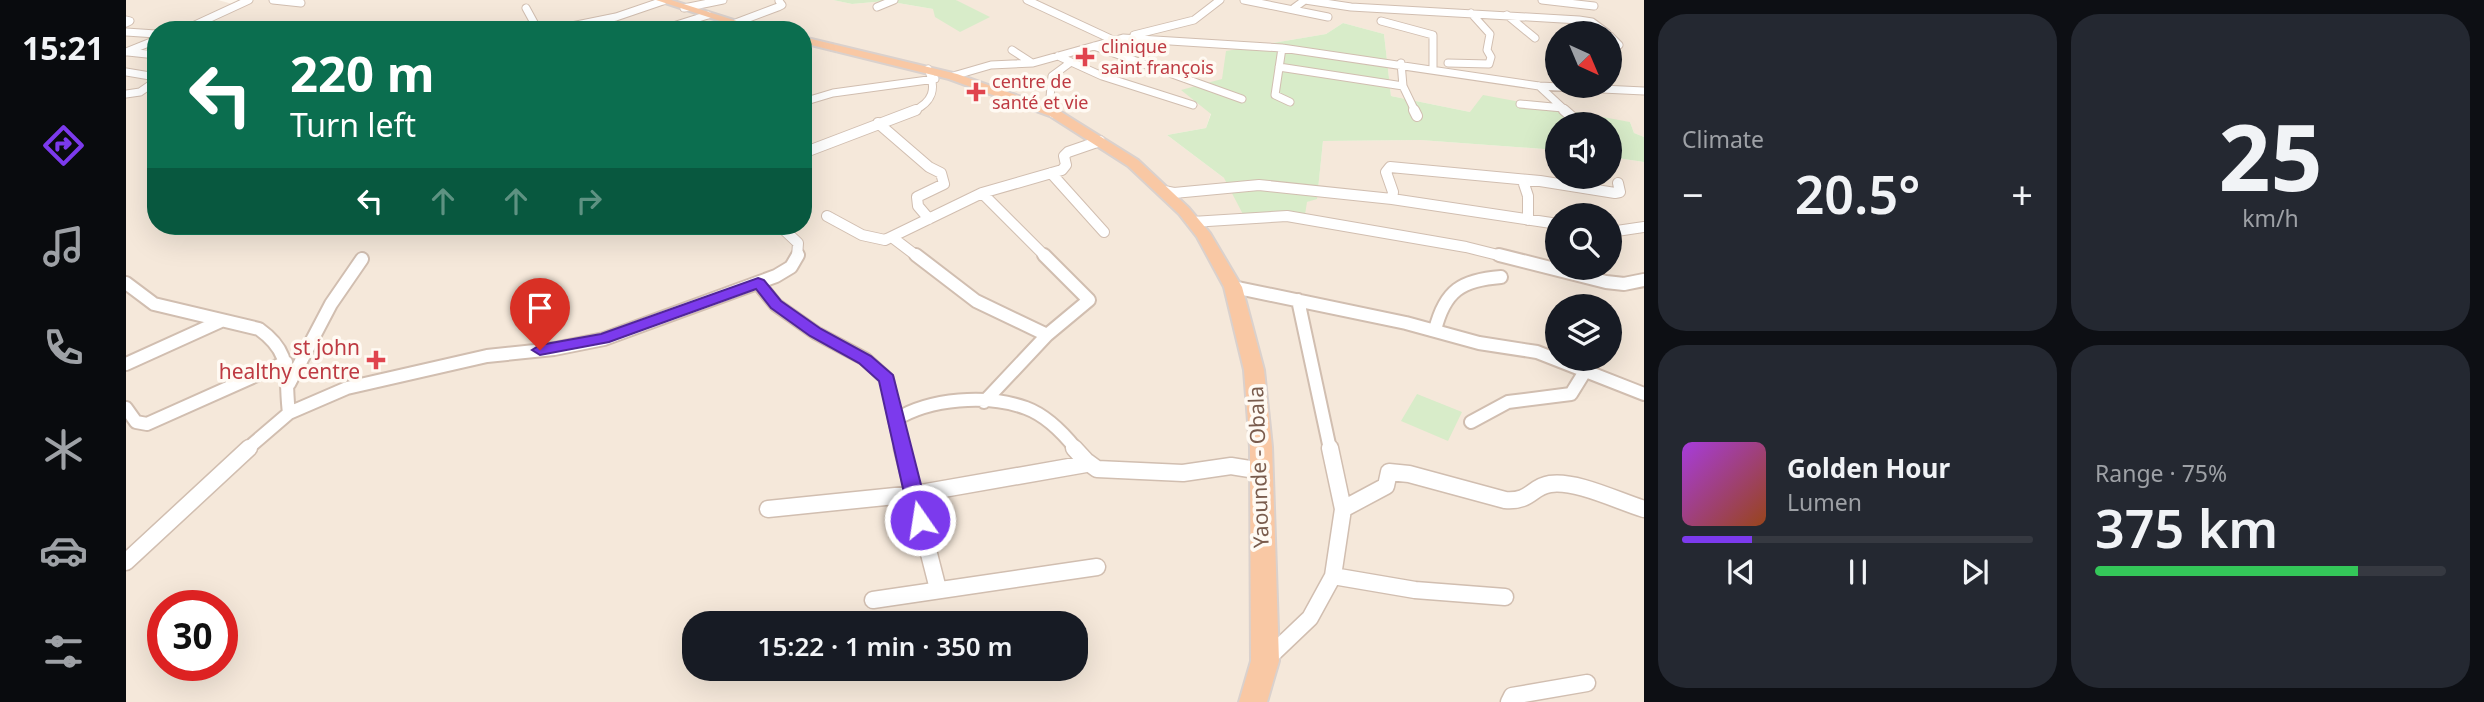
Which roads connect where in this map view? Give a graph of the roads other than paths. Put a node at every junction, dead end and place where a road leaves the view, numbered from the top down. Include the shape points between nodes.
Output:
1 (249, 0) edge
2 (274, 0) edge
3 (723, 0) edge
4 (894, 0) edge
5 (1027, 0) edge
6 (1048, 0) edge
7 (1220, 0) edge
8 (1244, 0) edge
9 (1401, 0) edge
10 (1542, 0) edge
11 (662, 1) edge
12 (779, 1) edge
13 (301, 3) dead end
14 (1037, 4) junction
15 (1594, 6) dead end
16 (526, 8) dead end
17 (684, 8) junction
18 (877, 8) dead end
19 (1294, 8) junction
20 (1403, 9) junction
21 (1471, 13) junction
22 (708, 15) junction
23 (1507, 15) junction
24 (1328, 17) dead end
25 (204, 21) edge
26 (533, 21) edge
27 (596, 21) edge
28 (689, 21) edge
29 (723, 21) edge
30 (747, 21) edge
31 (1381, 21) dead end
32 (1580, 21) edge
33 (126, 32) edge
34 (147, 33) edge
35 (1123, 38) junction
36 (1535, 38) dead end
37 (1113, 40) junction
38 (812, 42) edge
39 (147, 44) edge
40 (1094, 46) junction
41 (1282, 48) junction
42 (1012, 50) dead end
43 (127, 52) edge
44 (147, 54) edge
45 (1058, 56) junction
46 (1071, 62) junction
47 (1032, 63) junction
48 (1401, 64) junction
49 (1433, 66) junction
50 (1279, 67) junction
51 (126, 72) edge
52 (938, 75) junction
53 (147, 77) edge
54 (147, 86) edge
55 (1403, 86) junction
56 (1539, 86) junction
57 (1545, 86) edge
58 (1622, 89) edge
59 (1644, 91) edge
60 (126, 94) edge
61 (1622, 95) edge
62 (812, 99) edge
63 (1242, 99) dead end
64 (1644, 100) edge
65 (1290, 102) dead end
66 (1520, 104) dead end
67 (1194, 106) dead end
68 (1563, 108) junction
69 (1567, 112) edge
70 (1054, 113) junction
71 (1417, 116) dead end
72 (878, 123) junction
73 (1100, 141) junction
74 (812, 149) edge
75 (1051, 173) junction
76 (1523, 181) junction
77 (1545, 184) edge
78 (1584, 189) edge
79 (1619, 189) edge
80 (1164, 191) junction
81 (982, 193) junction
82 (1392, 199) junction
83 (827, 216) dead end
84 (929, 219) junction
85 (1528, 220) junction
86 (1192, 222) junction
87 (1545, 222) edge
88 (1644, 228) edge
89 (1622, 231) edge
90 (1104, 232) dead end
91 (790, 235) edge
92 (893, 238) junction
93 (362, 258) dead end
94 (1501, 277) dead end
95 (1644, 281) edge
96 (126, 283) edge
97 (758, 283) junction
98 (1233, 287) junction
99 (1298, 300) junction
100 (221, 321) junction
101 (1435, 330) junction
102 (1046, 335) junction
103 (286, 362) junction
104 (126, 364) edge
105 (1584, 373) junction
106 (289, 384) junction
107 (1644, 394) edge
108 (984, 402) junction
109 (126, 408) edge
110 (289, 413) junction
111 (895, 420) junction
112 (1471, 422) dead end
113 (1086, 464) junction
114 (1262, 471) junction
115 (915, 494) junction
116 (768, 509) dead end
117 (1343, 509) junction
118 (1644, 509) edge
119 (126, 562) edge
120 (1097, 567) dead end
121 (1333, 576) junction
122 (938, 589) junction
123 (1505, 597) dead end
124 (873, 600) dead end
125 (1265, 661) junction
126 (1587, 683) dead end
127 (1253, 702) edge
128 (1509, 702) edge

1 - 25 street
2 - 13 street
3 - 17 street
4 - 18 street
5 - 14 street
6 - 14 street
7 - 35 street via 1194,20
8 - 19 street
9 - 20 street
10 - 15 street
11 - 17 highway
11 - 27 street
12 - 30 street via 782,5
14 - 37 street
16 - 26 street
17 - 22 highway
19 - 20 street via 1305,0
19 - 24 street
20 - 21 street
21 - 23 street
21 - 49 street via 1490,34 1489,64
22 - 28 street
22 - 29 highway
23 - 32 street
23 - 36 street
31 - 49 street via 1433,36
33 - 34 street
35 - 37 street
35 - 41 street
37 - 40 street
38 - 52 highway, Yaounde - Obala
39 - 43 street
40 - 45 street
40 - 63 street
41 - 48 street
41 - 50 street
42 - 47 street
43 - 44 street
45 - 46 street
45 - 47 street
46 - 67 street
46 - 70 street via 1052,76 1049,108
47 - 52 street
48 - 49 street
48 - 55 street
49 - 56 street
50 - 55 street
50 - 65 street via 1275,95
51 - 53 street
52 - 62 street
52 - 70 highway, Yaounde - Obala
52 - 72 street via 934,93 916,112
54 - 60 street
55 - 71 street
56 - 57 street
56 - 68 street
58 - 59 street
61 - 64 street
66 - 68 street
68 - 69 street
70 - 73 highway, Yaounde - Obala
72 - 74 street
72 - 84 street via 942,173 944,184 917,197
73 - 75 street via 1068,152 1066,165
73 - 80 highway, Yaounde - Obala
75 - 81 street
75 - 90 street
76 - 77 street
76 - 82 street via 1390,167 1386,172
76 - 85 street
78 - 79 street via 1615,193
80 - 82 street via 1259,185
80 - 86 highway, Yaounde - Obala
81 - 84 street
81 - 102 street via 1089,300
82 - 85 street
83 - 92 street via 857,235 873,240
84 - 92 street
85 - 87 street
86 - 95 street via 1287,216 1485,251 1606,282
86 - 98 highway, Yaounde - Obala
88 - 89 street
91 - 97 street via 798,243 798,256 791,267
92 - 102 street via 976,301
93 - 106 street via 324,313
94 - 101 street via 1473,280 1453,292 1438,314
96 - 100 street via 154,304
97 - 110 street via 604,338 414,371 347,388
97 - 111 street via 776,304 816,333 865,359 887,379
98 - 99 street
98 - 114 highway, Yaounde - Obala via 1254,370
99 - 101 street
99 - 117 street
100 - 103 street via 259,329 274,338
100 - 104 street
101 - 105 street via 1537,352
102 - 108 street
103 - 106 street
103 - 109 street via 147,424 136,422
105 - 107 street
105 - 112 street via 1571,394 1508,402
106 - 110 street
108 - 111 street via 905,411
108 - 113 street via 1028,409 1063,434
110 - 119 street
111 - 115 street
113 - 114 street via 1139,472 1183,473 1231,466
113 - 115 street
114 - 125 highway, Yaounde - Obala
115 - 116 street
115 - 122 street
117 - 118 street via 1386,486 1389,472 1510,501 1527,500 1550,484
117 - 121 street
120 - 122 street
121 - 123 street via 1415,590
121 - 125 street via 1310,618
122 - 124 street
125 - 127 highway, Yaounde - Obala
126 - 128 street via 1512,696

